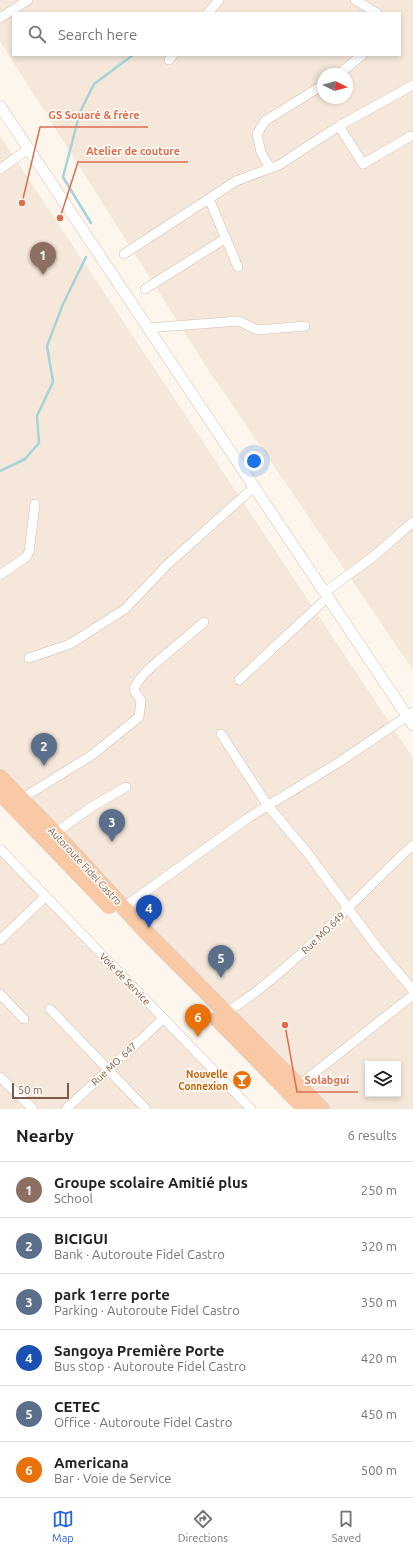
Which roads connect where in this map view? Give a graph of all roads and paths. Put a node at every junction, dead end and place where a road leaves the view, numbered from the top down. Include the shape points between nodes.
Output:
1 (28, 0) edge
2 (219, 0) edge
3 (355, 0) edge
4 (209, 12) edge
5 (374, 12) edge
6 (0, 18) edge
7 (361, 56) edge
8 (346, 68) edge
9 (413, 85) edge
10 (317, 89) edge
11 (0, 106) edge
12 (339, 126) junction
13 (411, 136) dead end
14 (28, 149) junction
15 (270, 168) junction
16 (0, 169) edge
17 (209, 199) junction
18 (226, 238) junction
19 (124, 254) dead end
20 (238, 267) dead end
21 (145, 289) dead end
22 (306, 326) dead end
23 (147, 328) junction
24 (254, 487) junction
25 (35, 504) dead end
26 (413, 522) edge
27 (0, 575) edge
28 (326, 594) junction
29 (204, 622) dead end
30 (30, 658) dead end
31 (239, 680) dead end
32 (411, 718) edge
33 (221, 734) dead end
34 (0, 777) edge
35 (126, 787) dead end
36 (0, 793) edge
37 (21, 799) junction
38 (268, 806) junction
39 (55, 833) junction
40 (413, 844) edge
41 (0, 849) edge
42 (45, 897) junction
43 (124, 907) junction
44 (348, 908) junction
45 (0, 940) edge
46 (413, 990) edge
47 (0, 994) edge
48 (413, 995) edge
49 (50, 1008) dead end
50 (225, 1013) junction
51 (24, 1019) dead end
52 (163, 1019) junction
53 (107, 1070) junction
54 (0, 1076) edge
55 (299, 1085) junction
56 (33, 1109) edge
57 (66, 1109) edge
58 (146, 1109) edge
59 (251, 1109) edge
60 (305, 1109) edge
61 (322, 1109) edge

1 - 6 street
2 - 4 street
3 - 5 street
7 - 8 street
9 - 12 street
10 - 15 street via 265,121 257,134 261,152
11 - 14 street
12 - 13 street via 363,164
12 - 15 street via 279,165
14 - 16 street
14 - 23 street
15 - 17 street via 236,181
17 - 18 street
17 - 19 street
18 - 20 street
18 - 21 street
22 - 23 street via 257,330 239,321
23 - 24 street
24 - 28 street
24 - 30 street via 168,564 125,609 70,644
25 - 27 street via 29,552 26,557
26 - 28 street
28 - 31 street
28 - 32 street
29 - 37 street via 159,659 135,684 134,690 141,701 140,717 92,755
32 - 38 street
33 - 38 street
34 - 37 highway, Autoroute Fidel Castro
35 - 39 street
36 - 60 highway, Autoroute Fidel Castro
37 - 39 highway, Autoroute Fidel Castro
38 - 43 street
38 - 44 street via 306,851
39 - 43 highway, Autoroute Fidel Castro
40 - 44 street, Rue MO.649
41 - 42 street, Voie de Service
42 - 45 street
42 - 52 street, Voie de Service
43 - 50 highway, Autoroute Fidel Castro
44 - 46 street
44 - 50 street, Rue MO.649 via 295,960 246,1000
47 - 51 street
48 - 55 street
49 - 53 street
50 - 55 highway, Autoroute Fidel Castro
52 - 53 street, Rue MO. 647
52 - 59 street, Voie de Service
53 - 57 street, Rue MO. 647
53 - 58 street
54 - 56 street
55 - 61 highway, Autoroute Fidel Castro

